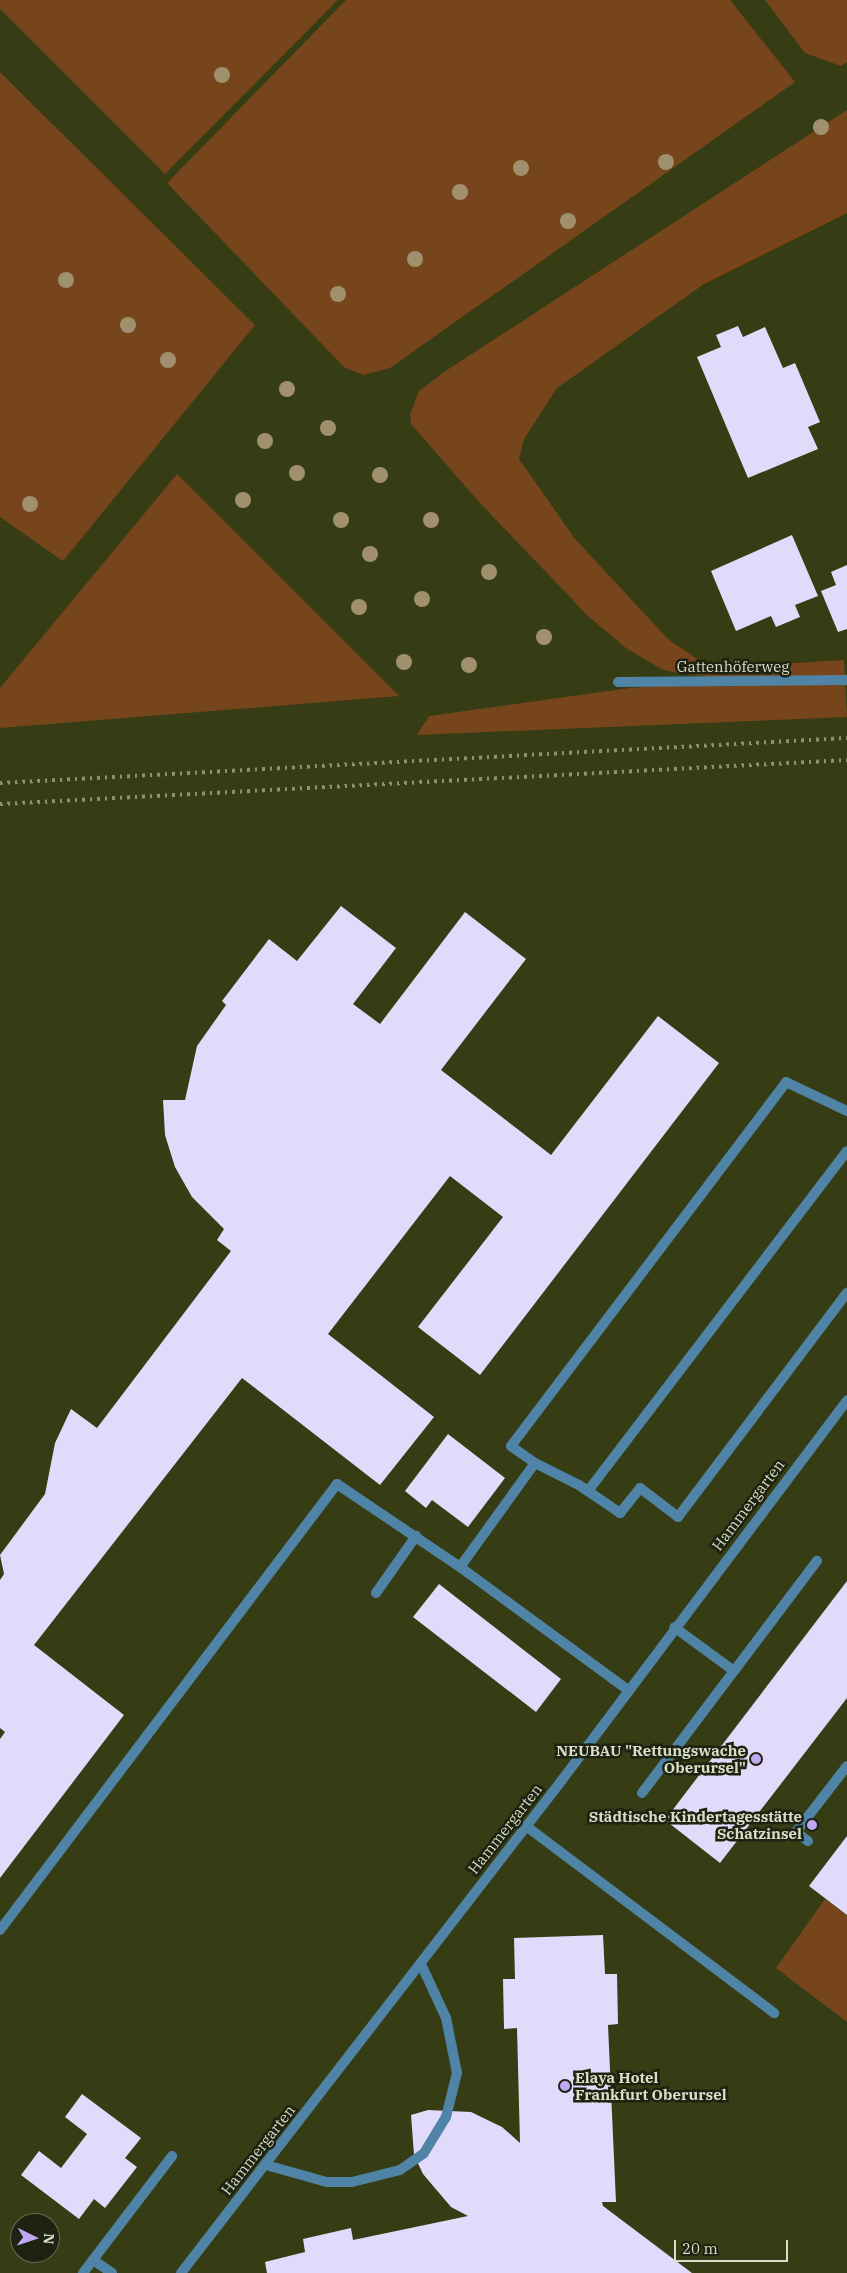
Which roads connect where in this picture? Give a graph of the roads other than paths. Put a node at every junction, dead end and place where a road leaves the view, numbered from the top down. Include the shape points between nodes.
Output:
1 (847, 680) edge
2 (618, 682) dead end
3 (847, 1111) edge
4 (847, 1151) edge
5 (847, 1292) edge
6 (847, 1400) edge
7 (535, 1463) junction
8 (588, 1491) junction
9 (416, 1536) junction
10 (817, 1561) dead end
11 (460, 1567) junction
12 (376, 1593) dead end
13 (674, 1627) junction
14 (734, 1671) junction
15 (628, 1690) junction
16 (847, 1766) edge
17 (642, 1793) dead end
18 (526, 1826) junction
19 (808, 1841) dead end
20 (0, 1930) edge
21 (421, 1964) junction
22 (774, 2013) dead end
23 (172, 2156) dead end
24 (266, 2165) junction
25 (93, 2260) junction
26 (83, 2273) edge
27 (112, 2273) edge
28 (181, 2273) edge

1 - 2 street, Gattenhöferweg
3 - 7 street via 786,1082 511,1446
4 - 8 street
5 - 8 street via 678,1517 640,1488 620,1513
6 - 13 street, Hammergarten
7 - 8 street
7 - 11 street
9 - 11 street
9 - 12 street
9 - 20 street via 337,1484
10 - 14 street
11 - 15 street
13 - 14 street
13 - 15 street, Hammergarten
14 - 17 street
15 - 18 street, Hammergarten
16 - 19 street via 796,1832
18 - 21 street, Hammergarten
18 - 22 street
21 - 24 street, Hammergarten
21 - 24 street via 446,2018 457,2073 446,2117 424,2153 400,2170 352,2182 327,2182
23 - 25 street
24 - 28 street, Hammergarten
25 - 26 street
25 - 27 street

